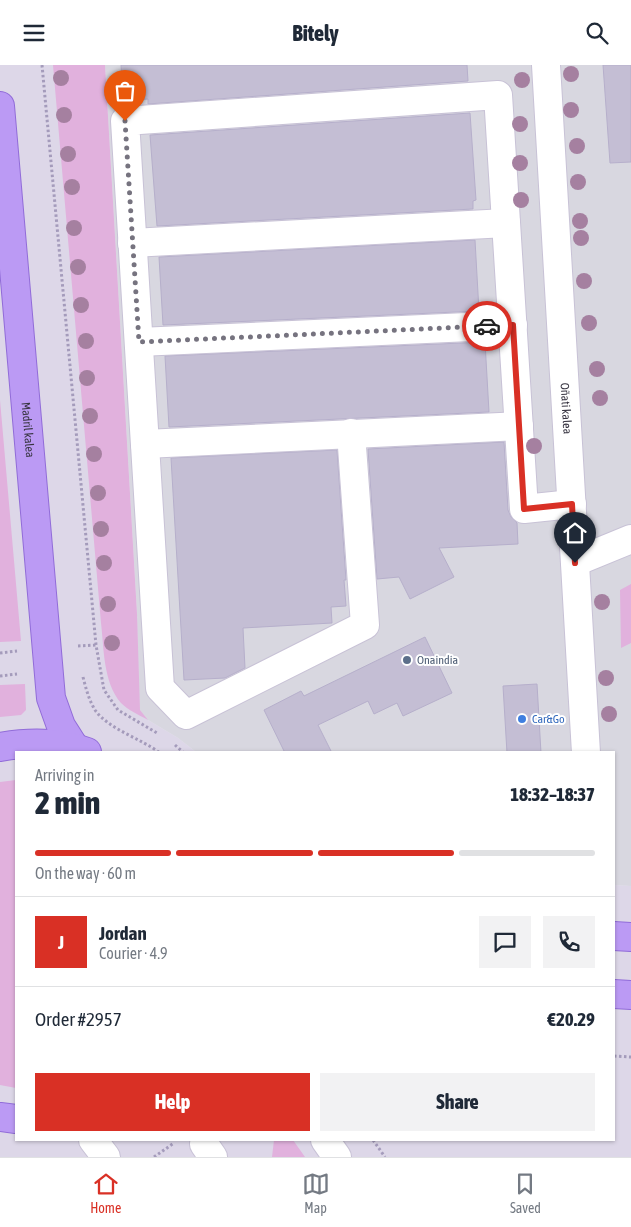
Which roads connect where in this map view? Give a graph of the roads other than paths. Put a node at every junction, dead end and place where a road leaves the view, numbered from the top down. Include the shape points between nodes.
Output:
1 (546, 65) edge
2 (0, 106) edge
3 (506, 223) junction
4 (132, 243) junction
5 (513, 325) junction
6 (139, 342) junction
7 (519, 426) junction
8 (352, 433) junction
9 (145, 443) junction
10 (572, 504) junction
11 (631, 539) edge
12 (575, 563) junction
13 (0, 747) edge
14 (81, 750) edge
15 (586, 751) edge
16 (615, 936) edge
17 (631, 937) edge
18 (615, 994) edge
19 (631, 995) edge
20 (0, 1117) edge
21 (15, 1119) edge
22 (95, 1141) edge
23 (326, 1141) edge
24 (106, 1157) edge
25 (337, 1157) edge

1 - 10 street, Oñati kalea
2 - 14 main road, Madril kalea via 51,698 61,727
3 - 4 street
3 - 4 street via 498,95 125,121
3 - 5 street
4 - 6 street
5 - 6 street
5 - 7 street
6 - 9 street
7 - 8 street
7 - 10 street via 524,509
8 - 9 street
8 - 9 street via 365,625 186,715 160,688
10 - 12 street, Oñati kalea
11 - 12 street
12 - 15 street, Oñati kalea
13 - 14 main road via 23,743
16 - 17 main road
18 - 19 main road
20 - 21 main road
22 - 24 street
23 - 25 street

